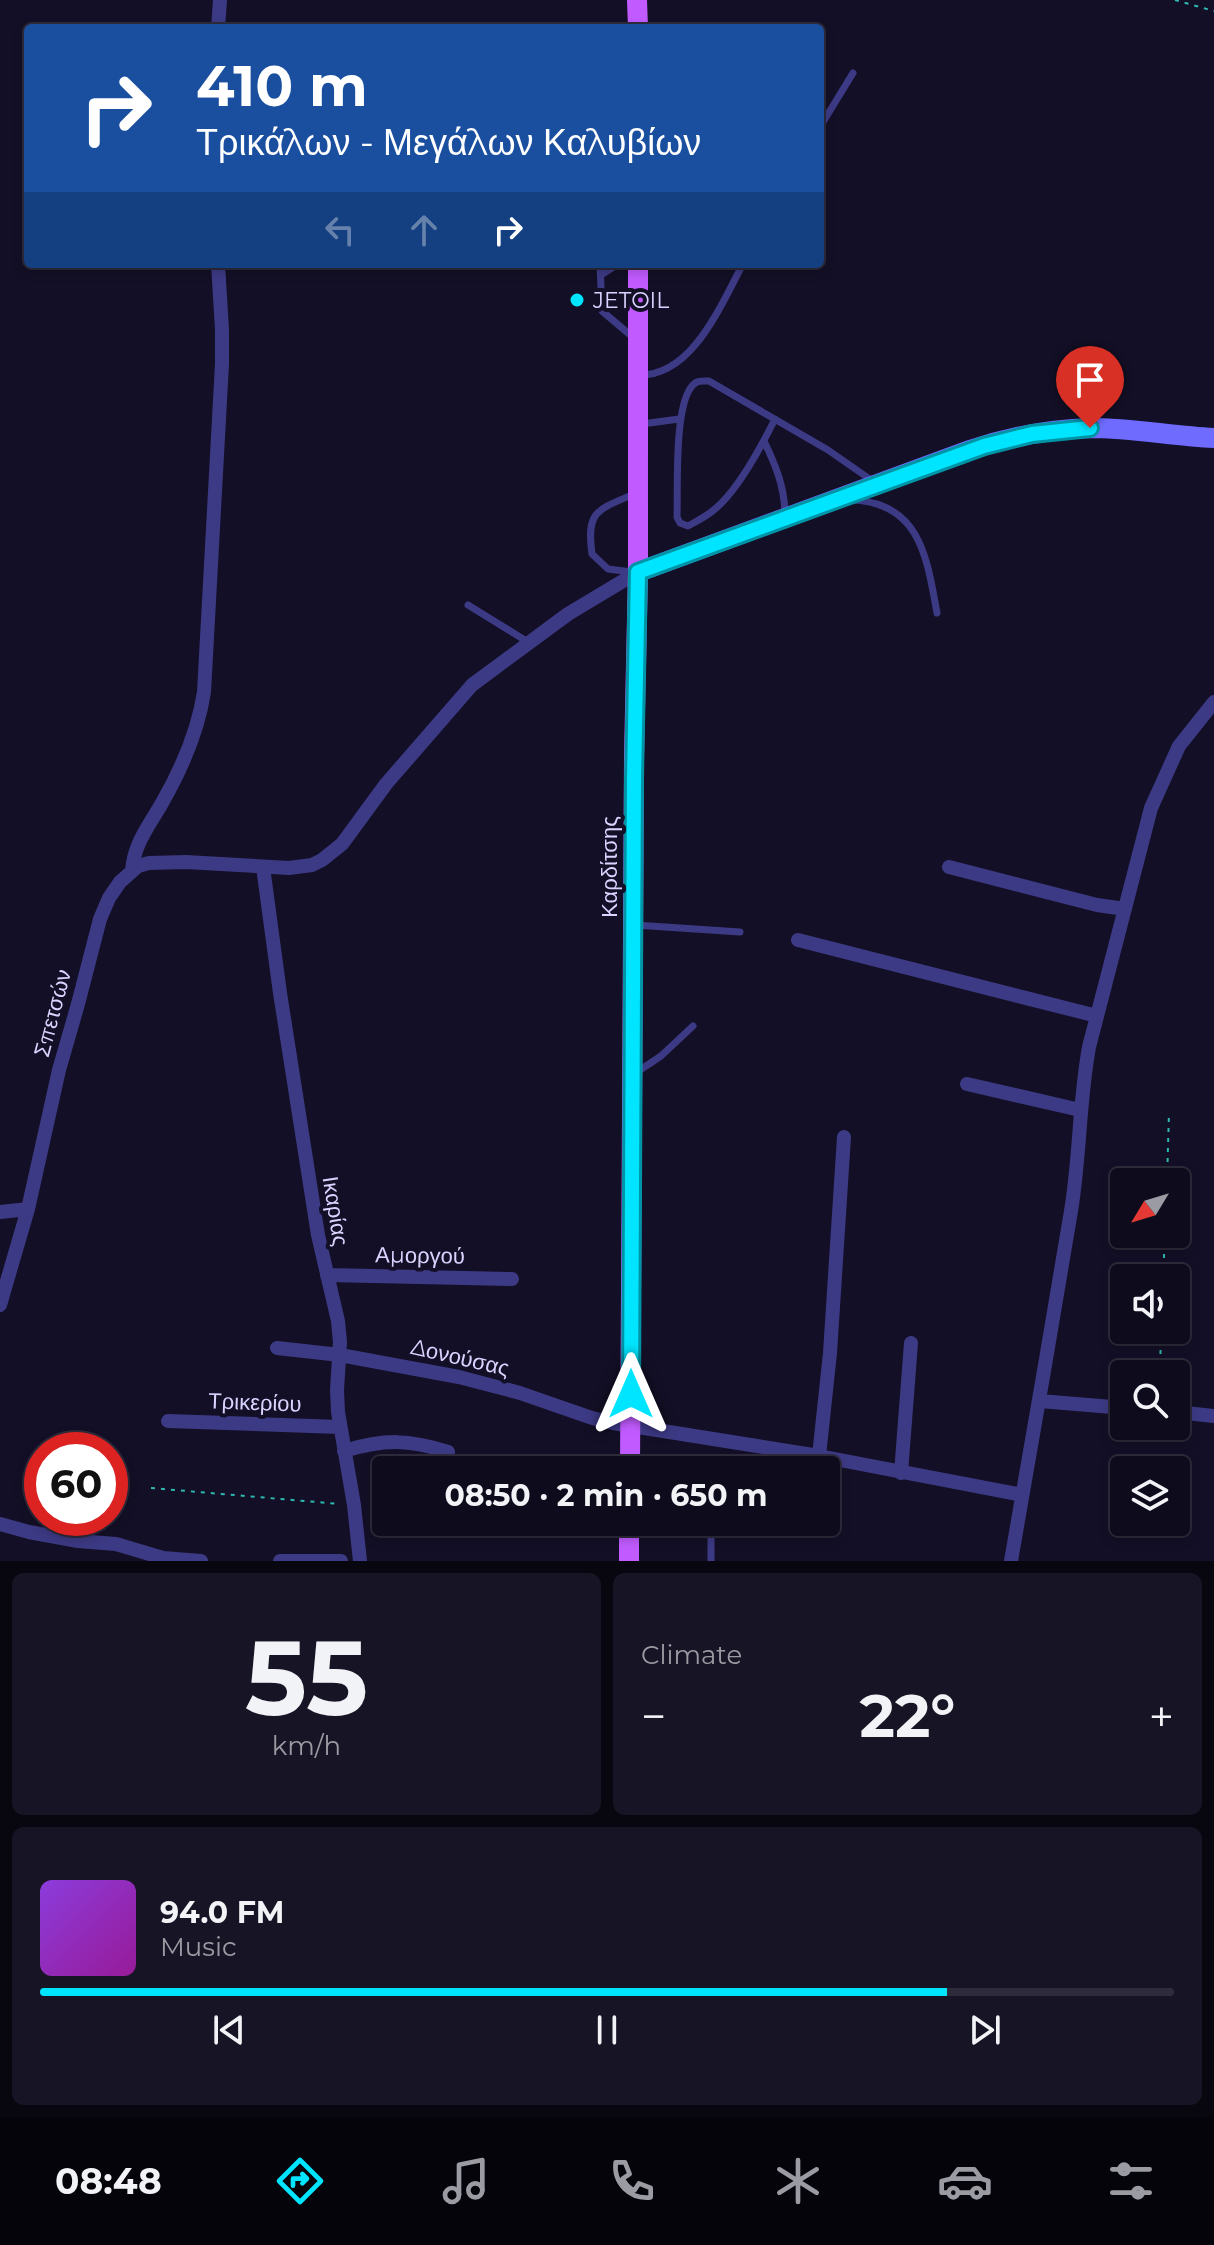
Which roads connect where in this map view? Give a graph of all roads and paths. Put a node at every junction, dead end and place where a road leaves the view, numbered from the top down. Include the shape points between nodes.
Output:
1 (220, 0) edge
2 (637, 0) edge
3 (1175, 0) edge
4 (1214, 11) edge
5 (218, 24) edge
6 (638, 24) edge
7 (853, 73) dead end
8 (824, 120) edge
9 (218, 268) edge
10 (600, 268) edge
11 (612, 268) edge
12 (638, 268) edge
13 (741, 268) edge
14 (601, 275) junction
15 (637, 341) junction
16 (637, 375) junction
17 (679, 419) junction
18 (775, 419) junction
19 (637, 424) junction
20 (1214, 438) edge
21 (764, 441) junction
22 (877, 484) junction
23 (638, 493) junction
24 (836, 499) junction
25 (785, 518) junction
26 (638, 572) junction
27 (468, 605) dead end
28 (937, 613) dead end
29 (528, 642) junction
30 (1214, 702) edge
31 (263, 867) junction
32 (949, 867) dead end
33 (132, 871) junction
34 (1125, 909) junction
35 (633, 925) junction
36 (740, 932) dead end
37 (798, 940) dead end
38 (1097, 1016) junction
39 (693, 1026) dead end
40 (632, 1075) junction
41 (967, 1084) dead end
42 (1080, 1110) junction
43 (1169, 1112) dead end
44 (844, 1137) dead end
45 (1167, 1168) edge
46 (28, 1209) junction
47 (0, 1212) edge
48 (327, 1275) junction
49 (512, 1279) dead end
50 (0, 1305) edge
51 (911, 1343) dead end
52 (277, 1348) dead end
53 (340, 1355) junction
54 (1040, 1401) junction
55 (1110, 1407) edge
56 (1190, 1413) edge
57 (1214, 1416) edge
58 (168, 1421) dead end
59 (630, 1425) junction
60 (340, 1427) junction
61 (344, 1451) junction
62 (448, 1452) dead end
63 (630, 1456) edge
64 (819, 1456) joint
65 (840, 1460) edge
66 (901, 1473) junction
67 (151, 1488) dead end
68 (1022, 1495) junction
69 (354, 1505) junction
70 (0, 1524) edge
71 (79, 1536) edge
72 (629, 1536) edge
73 (711, 1536) edge
74 (78, 1541) junction
75 (201, 1561) edge
76 (280, 1561) edge
77 (341, 1561) edge
78 (360, 1561) edge
79 (629, 1561) edge
80 (711, 1561) edge
81 (1011, 1561) edge

1 - 5 street
2 - 6 main road
3 - 4 path
7 - 8 lane
9 - 33 street via 221,395 204,692 187,754 137,843
10 - 14 lane
11 - 14 lane
12 - 15 main road, Καρδίτσης
13 - 16 lane via 704,334 685,356 658,374
14 - 15 lane via 602,311
15 - 16 main road, Καρδίτσης
16 - 19 main road, Καρδίτσης
17 - 18 lane via 690,387 709,381
17 - 19 lane
17 - 21 lane via 677,517 688,526 716,509
18 - 21 lane
18 - 22 lane
19 - 23 main road, Καρδίτσης
20 - 22 street via 1101,429 1045,432 984,446
21 - 25 lane via 779,473
22 - 24 street
23 - 26 main road, Καρδίτσης
23 - 26 lane via 594,515 588,531 592,554 608,569
24 - 25 street
24 - 28 lane via 872,501 901,517 927,559
25 - 26 street
26 - 29 street
26 - 35 main road, Καρδίτσης
27 - 29 lane
29 - 31 street via 462,696 333,852 312,865
30 - 34 street via 1179,746 1161,783
31 - 33 street via 165,862
31 - 48 street, Ικαρίας
32 - 34 street
33 - 46 street, Σπετσών via 109,898 100,919
34 - 38 street
35 - 36 lane
35 - 40 main road, Καρδίτσης
37 - 38 street
38 - 42 street
39 - 40 lane
40 - 59 main road, Καρδίτσης
41 - 42 street
42 - 54 street via 1071,1211
43 - 45 path
44 - 64 street
46 - 47 street
46 - 50 street, Σπετσών
48 - 49 street, Αμοργού
48 - 53 street, Ικαρίας
51 - 66 street
52 - 53 street, Δονούσας
53 - 59 street, Δονούσας via 459,1377
53 - 60 street, Ικαρίας
54 - 55 street
54 - 68 street
56 - 57 street
58 - 60 street, Τρικερίου
59 - 63 main road, Καρδίτσης
59 - 64 street, Δονούσας
60 - 61 street, Ικαρίας
61 - 62 street via 390,1441
61 - 69 street, Ικαρίας
65 - 66 street, Δονούσας
66 - 68 street, Δονούσας
67 - 69 path
68 - 81 street
69 - 78 street, Ικαρίας
70 - 74 street
71 - 74 street
72 - 79 main road
73 - 80 lane
74 - 75 street
76 - 77 street

